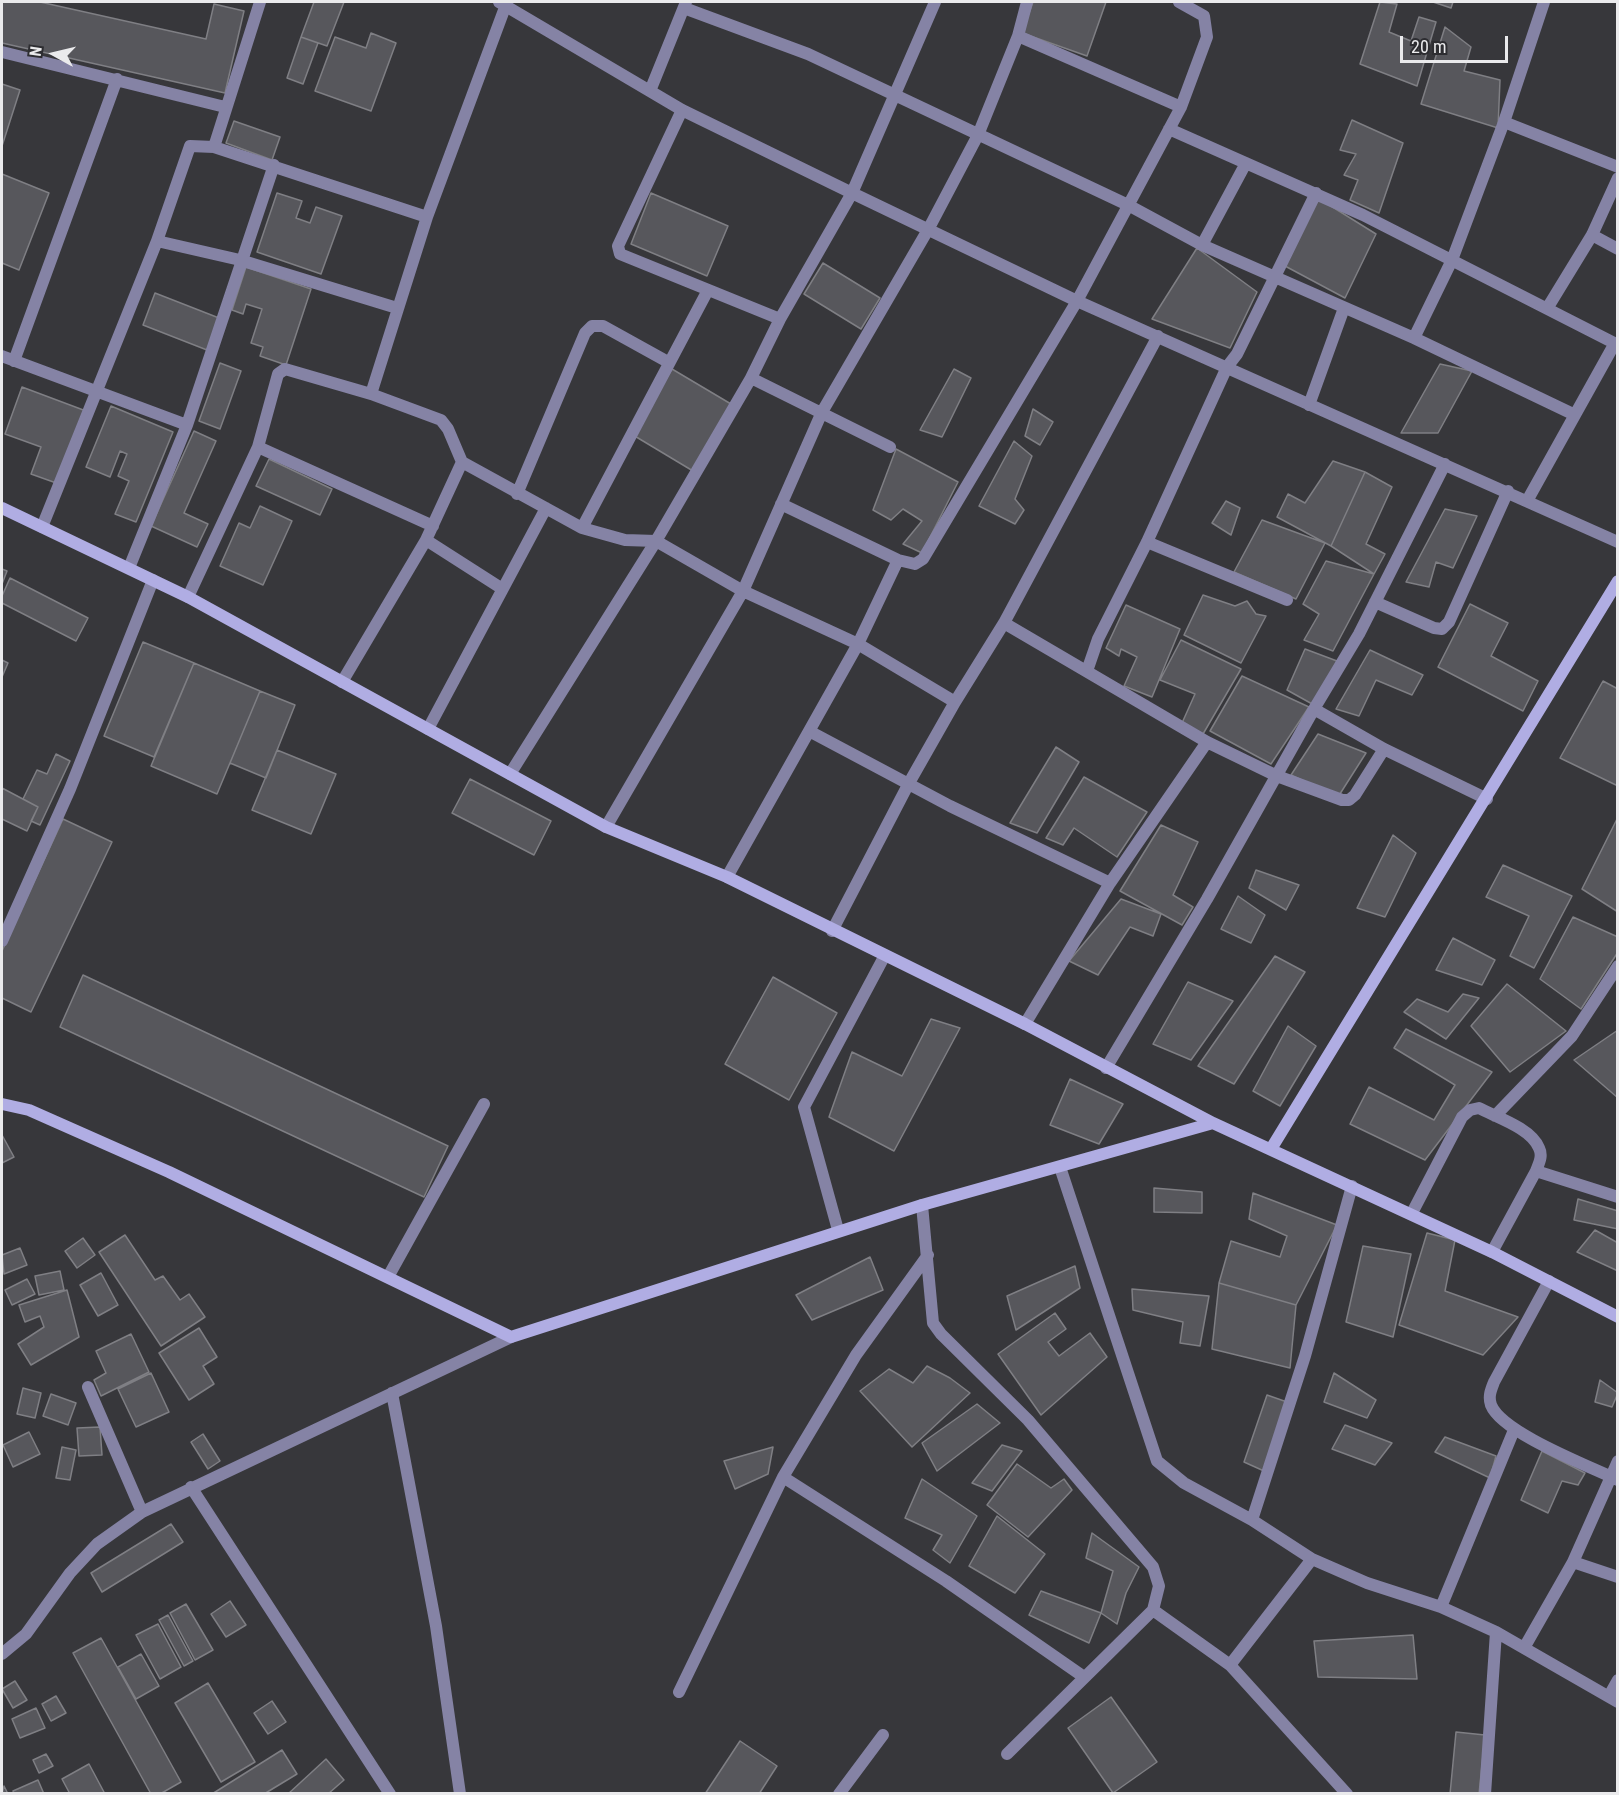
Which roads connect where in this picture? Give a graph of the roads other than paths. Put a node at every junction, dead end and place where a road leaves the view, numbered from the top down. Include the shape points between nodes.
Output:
1 (260, 2) edge
2 (504, 2) edge
3 (934, 2) edge
4 (1027, 2) edge
5 (1544, 2) edge
6 (1186, 3) edge
7 (685, 5) edge
8 (1017, 36) junction
9 (2, 52) edge
10 (117, 79) junction
11 (650, 90) junction
12 (895, 94) junction
13 (225, 107) junction
14 (1181, 107) junction
15 (682, 110) junction
16 (1504, 122) junction
17 (1169, 129) junction
18 (978, 135) junction
19 (214, 147) junction
20 (1246, 163) junction
21 (274, 165) junction
22 (1617, 166) edge
23 (1617, 178) edge
24 (852, 193) junction
25 (1316, 193) junction
26 (1128, 205) junction
27 (427, 217) junction
28 (929, 228) junction
29 (1592, 235) junction
30 (157, 241) junction
31 (1202, 245) junction
32 (1617, 249) edge
33 (240, 260) junction
34 (1452, 260) junction
35 (1274, 275) junction
36 (708, 290) junction
37 (1077, 301) junction
38 (1548, 307) junction
39 (398, 308) junction
40 (1344, 308) junction
41 (780, 319) junction
42 (1158, 336) junction
43 (1414, 338) junction
44 (1616, 344) edge
45 (2, 356) edge
46 (14, 361) junction
47 (668, 362) junction
48 (1227, 368) junction
49 (751, 378) junction
50 (95, 390) junction
51 (371, 394) junction
52 (1309, 405) junction
53 (822, 412) junction
54 (1575, 415) junction
55 (187, 425) junction
56 (258, 447) junction
57 (890, 447) dead end
58 (462, 462) junction
59 (1445, 464) junction
60 (1508, 492) junction
61 (517, 494) junction
62 (1527, 501) junction
63 (781, 504) junction
64 (2, 508) edge
65 (546, 508) junction
66 (433, 526) junction
67 (42, 527) junction
68 (582, 528) junction
69 (426, 540) junction
70 (656, 541) junction
71 (1147, 542) junction
72 (1617, 542) edge
73 (898, 560) junction
74 (129, 568) junction
75 (153, 580) junction
76 (1617, 581) edge
77 (501, 588) junction
78 (743, 591) junction
79 (188, 597) junction
80 (1287, 600) dead end
81 (1375, 602) junction
82 (1005, 623) junction
83 (858, 644) junction
84 (1087, 671) junction
85 (342, 682) junction
86 (955, 702) junction
87 (1314, 709) junction
88 (428, 729) junction
89 (809, 731) junction
90 (1207, 742) junction
91 (1384, 749) junction
92 (510, 774) junction
93 (1277, 776) junction
94 (909, 783) junction
95 (1487, 799) junction
96 (606, 827) junction
97 (727, 877) junction
98 (1110, 883) junction
99 (832, 931) junction
100 (2, 941) edge
101 (884, 957) junction
102 (1617, 966) edge
103 (1025, 1024) junction
104 (1106, 1068) junction
105 (2, 1104) edge
106 (484, 1104) dead end
107 (1495, 1116) junction
108 (1213, 1123) junction
109 (1271, 1149) junction
110 (1060, 1167) junction
111 (1536, 1171) junction
112 (1352, 1186) junction
113 (1617, 1197) edge
114 (921, 1204) junction
115 (1412, 1213) junction
116 (838, 1230) junction
117 (1492, 1252) junction
118 (928, 1255) junction
119 (388, 1277) junction
120 (1549, 1281) junction
121 (1617, 1317) edge
122 (512, 1337) junction
123 (88, 1387) dead end
124 (392, 1393) junction
125 (1514, 1430) junction
126 (1617, 1461) edge
127 (783, 1477) junction
128 (1613, 1478) edge
129 (191, 1487) junction
130 (142, 1512) junction
131 (1252, 1520) junction
132 (1312, 1558) junction
133 (1573, 1562) junction
134 (1617, 1577) edge
135 (1441, 1606) junction
136 (1153, 1610) junction
137 (1496, 1632) junction
138 (1524, 1648) junction
139 (2, 1654) edge
140 (1230, 1665) junction
141 (1084, 1677) junction
142 (1617, 1680) edge
143 (679, 1692) dead end
144 (1613, 1699) edge
145 (883, 1735) dead end
146 (1007, 1754) dead end
147 (390, 1794) edge
148 (460, 1794) edge
149 (839, 1794) edge
150 (1347, 1794) edge
151 (1485, 1794) edge

1 - 13 street
2 - 11 street
2 - 27 street
3 - 12 street
4 - 8 street
5 - 16 street
6 - 14 street via 1204,16 1208,27
7 - 11 street
7 - 12 street
8 - 14 street
8 - 18 street
9 - 10 street
10 - 13 street
10 - 46 street
11 - 15 street
12 - 18 street
12 - 24 street
13 - 19 street
14 - 17 street
15 - 24 street
15 - 36 street via 618,246 624,256
16 - 22 street
16 - 34 street
17 - 20 street
17 - 26 street
18 - 26 street
18 - 28 street
19 - 21 street
19 - 30 street via 189,147
20 - 25 street
20 - 31 street
21 - 27 street
21 - 33 street
23 - 29 street
24 - 28 street
24 - 41 street
25 - 34 street
25 - 35 street
26 - 31 street
26 - 37 street
27 - 39 street
28 - 37 street
28 - 53 street
29 - 32 street
29 - 38 street
30 - 33 street
30 - 50 street
31 - 35 street
33 - 39 street
33 - 55 street
34 - 38 street
34 - 43 street
35 - 40 street
35 - 48 street
36 - 41 street
36 - 47 street
37 - 42 street
37 - 73 street via 923,559 915,564
38 - 44 street
39 - 51 street
40 - 43 street
40 - 52 street
41 - 49 street
42 - 48 street
42 - 82 street
43 - 54 street
44 - 54 street
45 - 46 street
46 - 50 street
47 - 61 street via 603,326 592,326 585,333
47 - 68 street
48 - 52 street
48 - 71 street
49 - 53 street
49 - 70 street
50 - 55 street
50 - 67 street
51 - 56 street via 285,369 275,382
51 - 58 street via 441,420
52 - 59 street
53 - 57 street
53 - 63 street
54 - 62 street
55 - 74 street
56 - 66 street
56 - 79 street
58 - 61 street
58 - 66 street
59 - 60 street
59 - 81 street
60 - 62 street
60 - 81 street via 1449,622 1442,629
61 - 65 street
62 - 72 street
63 - 73 street
63 - 78 street
64 - 67 street
65 - 68 street
65 - 77 street
66 - 69 street
67 - 74 street
68 - 70 street via 625,540
69 - 77 street
69 - 85 street
70 - 78 street
70 - 92 street
71 - 80 street
71 - 84 street via 1098,639
73 - 83 street
74 - 75 street
75 - 79 street
75 - 100 street via 69,789
76 - 95 street
77 - 88 street
78 - 83 street
78 - 96 street
79 - 85 street
81 - 87 street
82 - 84 street
82 - 86 street
83 - 86 street
83 - 89 street
84 - 90 street
85 - 88 street
86 - 94 street
87 - 91 street
87 - 93 street
88 - 92 street
89 - 94 street
89 - 97 street
90 - 93 street
90 - 98 street
91 - 93 street via 1349,800
91 - 95 street
92 - 96 street
93 - 104 street
94 - 98 street
94 - 99 street
95 - 109 street
96 - 97 street
97 - 99 street
98 - 103 street
99 - 101 street
101 - 103 street
101 - 116 street via 804,1107
102 - 107 street via 1572,1036
103 - 104 street
104 - 108 street
105 - 119 street via 29,1110 169,1172
106 - 119 street
107 - 111 street via 1530,1136 1539,1147 1541,1157
107 - 115 street via 1479,1108 1462,1117
108 - 109 street
108 - 110 street
109 - 112 street
110 - 114 street
110 - 131 street via 1157,1461 1184,1483
111 - 113 street
111 - 117 street
112 - 115 street
112 - 131 street via 1305,1356
114 - 116 street
114 - 118 street
115 - 117 street
116 - 122 street
117 - 120 street
118 - 127 street via 856,1355
118 - 136 street via 933,1323 1028,1420 1153,1567 1159,1586
119 - 122 street
120 - 121 street
120 - 125 street via 1489,1395 1491,1406
122 - 124 street
123 - 130 street
124 - 129 street
124 - 148 street via 436,1626
125 - 128 street
125 - 135 street
126 - 128 street
127 - 141 street via 946,1581
127 - 143 street
128 - 133 street
129 - 130 street
129 - 147 street
130 - 139 street via 97,1544 70,1573 26,1634
131 - 132 street
132 - 135 street via 1367,1583
132 - 140 street
133 - 134 street
133 - 138 street
135 - 137 street
136 - 140 street
136 - 141 street
137 - 138 street
137 - 151 street
138 - 144 street
140 - 150 street
141 - 146 street
142 - 144 street
145 - 149 street

